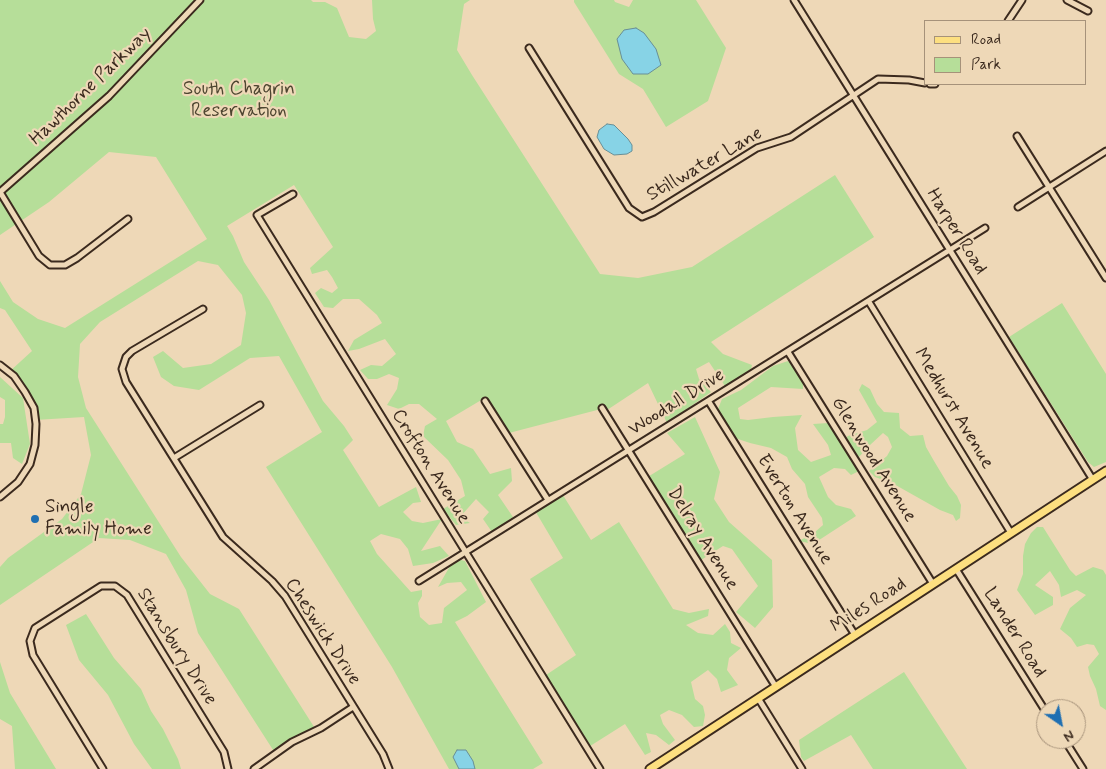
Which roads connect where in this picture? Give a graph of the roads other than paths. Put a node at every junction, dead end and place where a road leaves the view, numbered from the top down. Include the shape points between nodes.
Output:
1 (200, 0) edge
2 (794, 0) edge
3 (1022, 0) edge
4 (1067, 0) edge
5 (1088, 11) dead end
6 (1009, 20) edge
7 (529, 48) dead end
8 (924, 83) edge
9 (854, 96) junction
10 (1017, 136) dead end
11 (1106, 151) edge
12 (1049, 188) junction
13 (0, 192) edge
14 (293, 194) dead end
15 (1018, 207) dead end
16 (128, 218) dead end
17 (985, 228) dead end
18 (950, 250) junction
19 (1106, 278) edge
20 (869, 302) junction
21 (203, 309) dead end
22 (788, 352) junction
23 (0, 365) edge
24 (485, 401) dead end
25 (708, 402) junction
26 (260, 405) dead end
27 (602, 408) dead end
28 (628, 450) junction
29 (174, 458) junction
30 (1106, 471) edge
31 (1093, 480) junction
32 (0, 497) edge
33 (548, 500) junction
34 (1011, 533) junction
35 (465, 552) junction
36 (956, 569) junction
37 (419, 581) dead end
38 (933, 584) junction
39 (854, 635) junction
40 (776, 687) junction
41 (758, 698) junction
42 (1038, 699) edge
43 (353, 707) junction
44 (1070, 749) edge
45 (103, 769) edge
46 (228, 769) edge
47 (254, 769) edge
48 (389, 769) edge
49 (600, 769) edge
50 (650, 769) edge
51 (802, 769) edge
52 (1083, 769) edge

1 - 13 street, Hawthorne Parkway via 109,96
2 - 9 street, Harper Road
3 - 6 street
4 - 5 street
7 - 9 street, Stillwater Lane via 629,208 642,217 757,148 791,137
8 - 9 street via 878,80
9 - 18 street, Harper Road
10 - 12 street
11 - 12 street
12 - 15 street
12 - 19 street
13 - 16 street via 39,256 50,264 65,265 77,258
14 - 35 street, Crofton Avenue via 257,215
17 - 18 street, Woodall Drive
18 - 20 street, Woodall Drive
18 - 31 street, Harper Road
20 - 22 street, Woodall Drive
20 - 34 street, Medhurst Avenue
21 - 29 street, Cheswick Drive via 132,351 122,369 126,382
22 - 25 street, Woodall Drive
22 - 38 street, Glenwood Avenue
23 - 32 street via 14,376 25,392 34,408 36,424 30,464 18,482
24 - 33 street
25 - 28 street, Woodall Drive
25 - 39 street, Everton Avenue
26 - 29 street
27 - 28 street, Delray Avenue
28 - 33 street, Woodall Drive
28 - 40 street, Delray Avenue
29 - 43 street, Cheswick Drive via 223,536 285,596
30 - 31 main road, Miles Road
31 - 34 main road, Miles Road
33 - 35 street, Woodall Drive
34 - 36 main road, Miles Road
35 - 37 street, Woodall Drive
35 - 49 street, Crofton Avenue
36 - 38 main road, Miles Road
36 - 42 street, Lander Road
38 - 39 main road, Miles Road
39 - 40 main road, Miles Road
40 - 41 main road, Miles Road
41 - 50 main road, Miles Road
41 - 51 street
43 - 47 street via 292,742
43 - 48 street, Cheswick Drive
44 - 52 street
45 - 46 street, Stansbury Drive via 33,655 30,641 35,628 101,586 115,586 127,595 224,752

